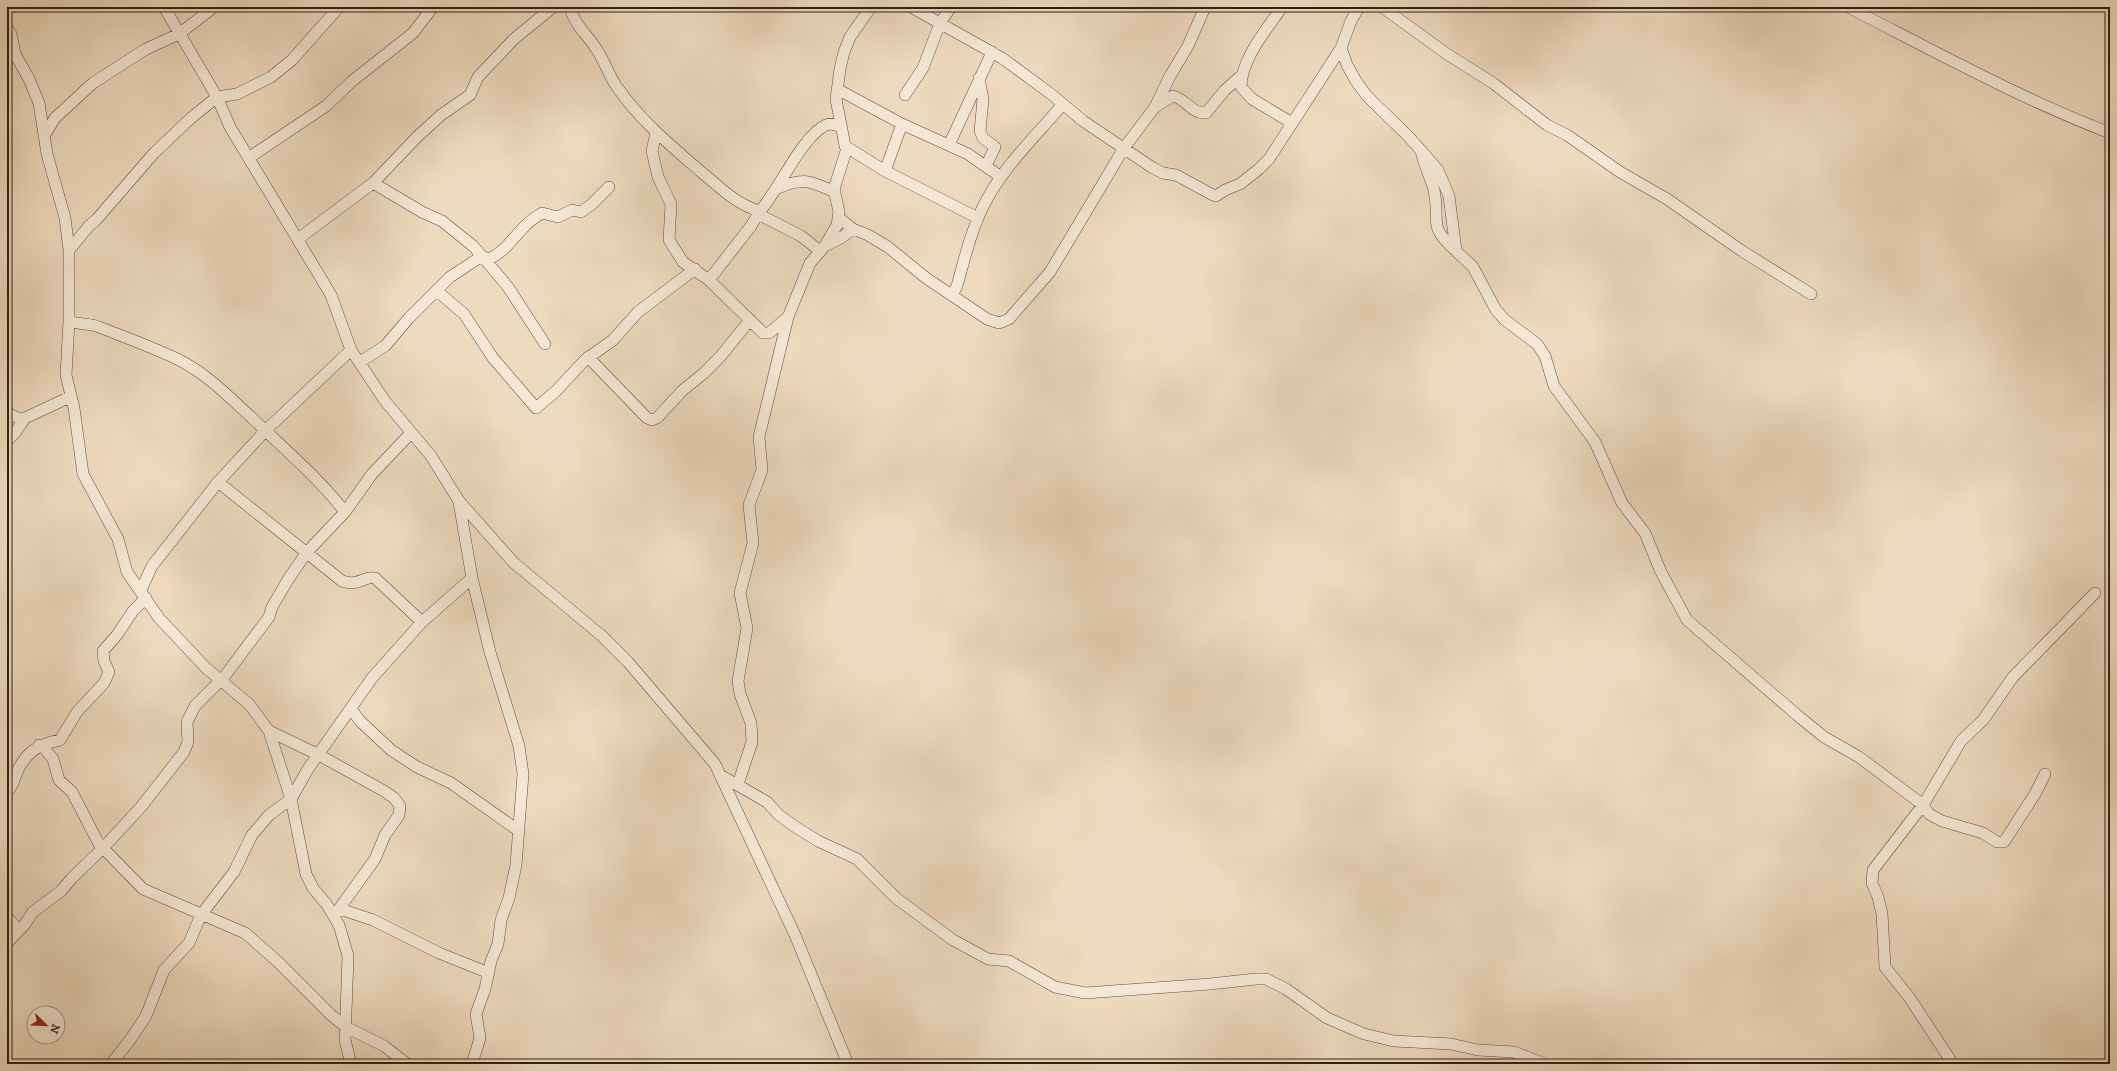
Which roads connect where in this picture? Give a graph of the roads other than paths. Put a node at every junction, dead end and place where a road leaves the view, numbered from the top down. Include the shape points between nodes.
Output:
1 (164, 7) edge
2 (169, 7) edge
3 (214, 7) edge
4 (339, 7) edge
5 (433, 7) edge
6 (553, 7) edge
7 (570, 7) edge
8 (871, 7) edge
9 (911, 7) edge
10 (951, 7) edge
11 (1205, 7) edge
12 (1282, 7) edge
13 (1359, 7) edge
14 (1382, 7) edge
15 (1848, 7) edge
16 (940, 23) junction
17 (7, 28) edge
18 (177, 31) junction
19 (1342, 48) junction
20 (11, 52) edge
21 (992, 52) junction
22 (1242, 75) junction
23 (979, 78) junction
24 (837, 89) junction
25 (905, 95) dead end
26 (217, 97) junction
27 (1062, 105) junction
28 (1155, 107) junction
29 (1292, 123) junction
30 (902, 124) junction
31 (842, 126) junction
32 (656, 133) junction
33 (2110, 133) edge
34 (44, 136) junction
35 (949, 144) junction
36 (845, 146) junction
37 (1124, 148) junction
38 (1421, 151) junction
39 (250, 157) junction
40 (986, 166) junction
41 (885, 171) junction
42 (1001, 177) junction
43 (373, 183) junction
44 (608, 187) dead end
45 (778, 188) junction
46 (835, 192) junction
47 (759, 213) junction
48 (839, 218) junction
49 (978, 218) junction
50 (853, 229) junction
51 (298, 239) junction
52 (822, 249) junction
53 (69, 250) junction
54 (1456, 251) junction
55 (478, 256) junction
56 (695, 269) junction
57 (709, 280) junction
58 (437, 291) junction
59 (1811, 294) dead end
60 (952, 295) junction
61 (788, 317) junction
62 (750, 320) junction
63 (69, 321) junction
64 (545, 344) dead end
65 (351, 350) junction
66 (588, 357) junction
67 (360, 362) junction
68 (70, 397) junction
69 (7, 413) edge
70 (25, 418) junction
71 (266, 430) junction
72 (411, 433) junction
73 (7, 441) edge
74 (218, 482) junction
75 (459, 501) junction
76 (345, 512) junction
77 (307, 552) junction
78 (472, 578) junction
79 (2095, 593) dead end
80 (143, 594) junction
81 (422, 622) junction
82 (221, 681) junction
83 (351, 709) junction
84 (269, 731) junction
85 (60, 740) junction
86 (39, 745) junction
87 (318, 755) junction
88 (56, 766) junction
89 (2045, 774) dead end
90 (720, 775) junction
91 (738, 784) junction
92 (7, 792) edge
93 (291, 799) junction
94 (1922, 805) junction
95 (519, 831) junction
96 (103, 848) junction
97 (337, 913) junction
98 (201, 915) junction
99 (7, 917) edge
100 (17, 929) junction
101 (7, 943) edge
102 (490, 973) junction
103 (346, 1027) junction
104 (111, 1064) edge
105 (351, 1064) edge
106 (407, 1064) edge
107 (472, 1064) edge
108 (848, 1064) edge
109 (1545, 1064) edge
110 (1953, 1064) edge

1 - 18 street
2 - 18 street
3 - 18 street
4 - 26 street via 292,60 271,77 237,94
5 - 39 street via 413,33 351,82 326,106
6 - 43 street via 514,38 478,77 470,95 417,137
7 - 32 street via 575,21 597,50 612,80 625,99
8 - 24 street via 855,28 846,47
9 - 16 street
10 - 16 street
11 - 28 street via 1188,46
12 - 22 street via 1258,41
13 - 19 street via 1351,21
14 - 59 street via 1413,31 1493,83 1541,121 1667,199 1742,252
15 - 33 street via 1991,81
16 - 21 street
16 - 25 street via 923,68
17 - 20 street via 13,40
18 - 26 street
18 - 34 street via 93,83 55,118
19 - 29 street
19 - 38 street via 1347,65 1366,96
20 - 34 street via 37,97
21 - 23 street
21 - 27 street via 1036,81
22 - 28 street via 1225,90 1206,113 1200,113 1184,100 1173,96
22 - 29 street via 1241,87 1244,92
23 - 35 street
23 - 40 street via 983,99 980,131 983,138 995,147
24 - 30 street
24 - 31 street via 836,99
26 - 39 street via 230,127
26 - 53 street via 154,152
27 - 37 street
27 - 42 street
28 - 37 street
29 - 37 street via 1269,159 1259,169 1240,184 1216,196 1176,174 1158,171
30 - 35 street
30 - 41 street
31 - 36 street
31 - 45 street via 826,126 815,135 800,152
32 - 47 street via 727,194
32 - 56 street via 652,151 658,177 671,204 668,238 684,262
34 - 53 street via 49,162 63,204
35 - 40 street
36 - 41 street
36 - 46 street via 846,155 836,178
37 - 60 street via 1050,272 1009,319 999,323 987,319
38 - 54 street via 1434,193 1437,228
38 - 54 street via 1438,170 1447,187
39 - 51 street
40 - 42 street
41 - 49 street
42 - 49 street
43 - 51 street
43 - 55 street via 442,221
44 - 55 street via 581,212 572,210 558,217 542,212 494,256 488,259
45 - 46 street via 796,181 807,181
45 - 47 street
46 - 48 street
47 - 52 street
47 - 57 street
48 - 50 street
48 - 52 street
49 - 60 street
50 - 52 street
50 - 60 street via 888,247
51 - 65 street via 331,296
52 - 61 street via 810,263
53 - 63 street
54 - 94 street via 1473,267 1496,310 1537,344 1545,356 1554,386 1595,442 1618,495 1645,533 1661,572 1687,620 1802,720 1824,737 1860,757
55 - 58 street via 450,277
55 - 64 street via 508,287
56 - 57 street
56 - 66 street via 638,312 613,340
57 - 62 street
58 - 66 street via 464,314 493,358 535,408 556,391
58 - 67 street via 414,312 385,346
61 - 62 street via 768,334 763,333
61 - 91 street via 759,437 760,476 749,505 753,543 740,593 746,628 738,682 750,724 752,742
62 - 66 street via 704,373 652,420 647,418
63 - 68 street via 66,375
63 - 71 street via 95,326 134,339 182,362 213,381
65 - 67 street
65 - 71 street
67 - 72 street via 385,401
68 - 70 street
68 - 80 street via 74,408 83,474 118,539 127,572
69 - 70 street
70 - 73 street
71 - 74 street
71 - 76 street via 330,493
72 - 75 street via 431,456
72 - 76 street via 372,474
74 - 77 street
74 - 80 street via 152,566
75 - 78 street
75 - 90 street via 514,563 593,627 628,662 711,760
76 - 77 street
77 - 81 street via 342,581 355,583 375,578
77 - 82 street via 272,607 269,617
78 - 81 street
78 - 95 street via 490,652 521,756 523,774
79 - 94 street via 2012,677 1983,720 1961,741
80 - 82 street via 169,630
80 - 85 street via 117,635 103,651 109,672 106,680 78,712
81 - 83 street via 372,678
82 - 84 street via 257,713
82 - 96 street via 201,698 191,713 187,722 188,742 184,752 141,807
83 - 87 street
83 - 95 street via 391,750 417,767 451,783
84 - 87 street
84 - 93 street
85 - 86 street
85 - 88 street
86 - 88 street via 50,754
86 - 92 street via 21,763
87 - 93 street
87 - 97 street via 384,791 398,803 400,809 399,816 385,835 375,859
88 - 96 street via 59,780 72,792 90,830
89 - 94 street via 2004,842 1997,842 1983,833 1942,821 1929,814
90 - 91 street
90 - 108 street via 795,935
91 - 109 street via 767,802 794,826 818,841 857,859 896,898 953,940 988,959 1009,961 1056,987 1085,993 1266,979 1286,989 1327,1018 1364,1034 1394,1041 1451,1044 1478,1050 1514,1052
93 - 97 street via 308,880
93 - 98 street via 269,815 252,835 234,872
94 - 110 street via 1874,867 1872,883 1882,914 1884,967 1909,997
95 - 102 street via 516,865
96 - 98 street via 143,889
96 - 100 street via 55,896 33,912
97 - 102 street via 373,920 439,953
97 - 103 street via 348,956
98 - 103 street via 245,933
98 - 104 street via 188,943 164,970 146,1016
99 - 100 street
100 - 101 street
102 - 107 street via 476,1014 480,1038
103 - 105 street via 346,1047
103 - 106 street via 379,1043

